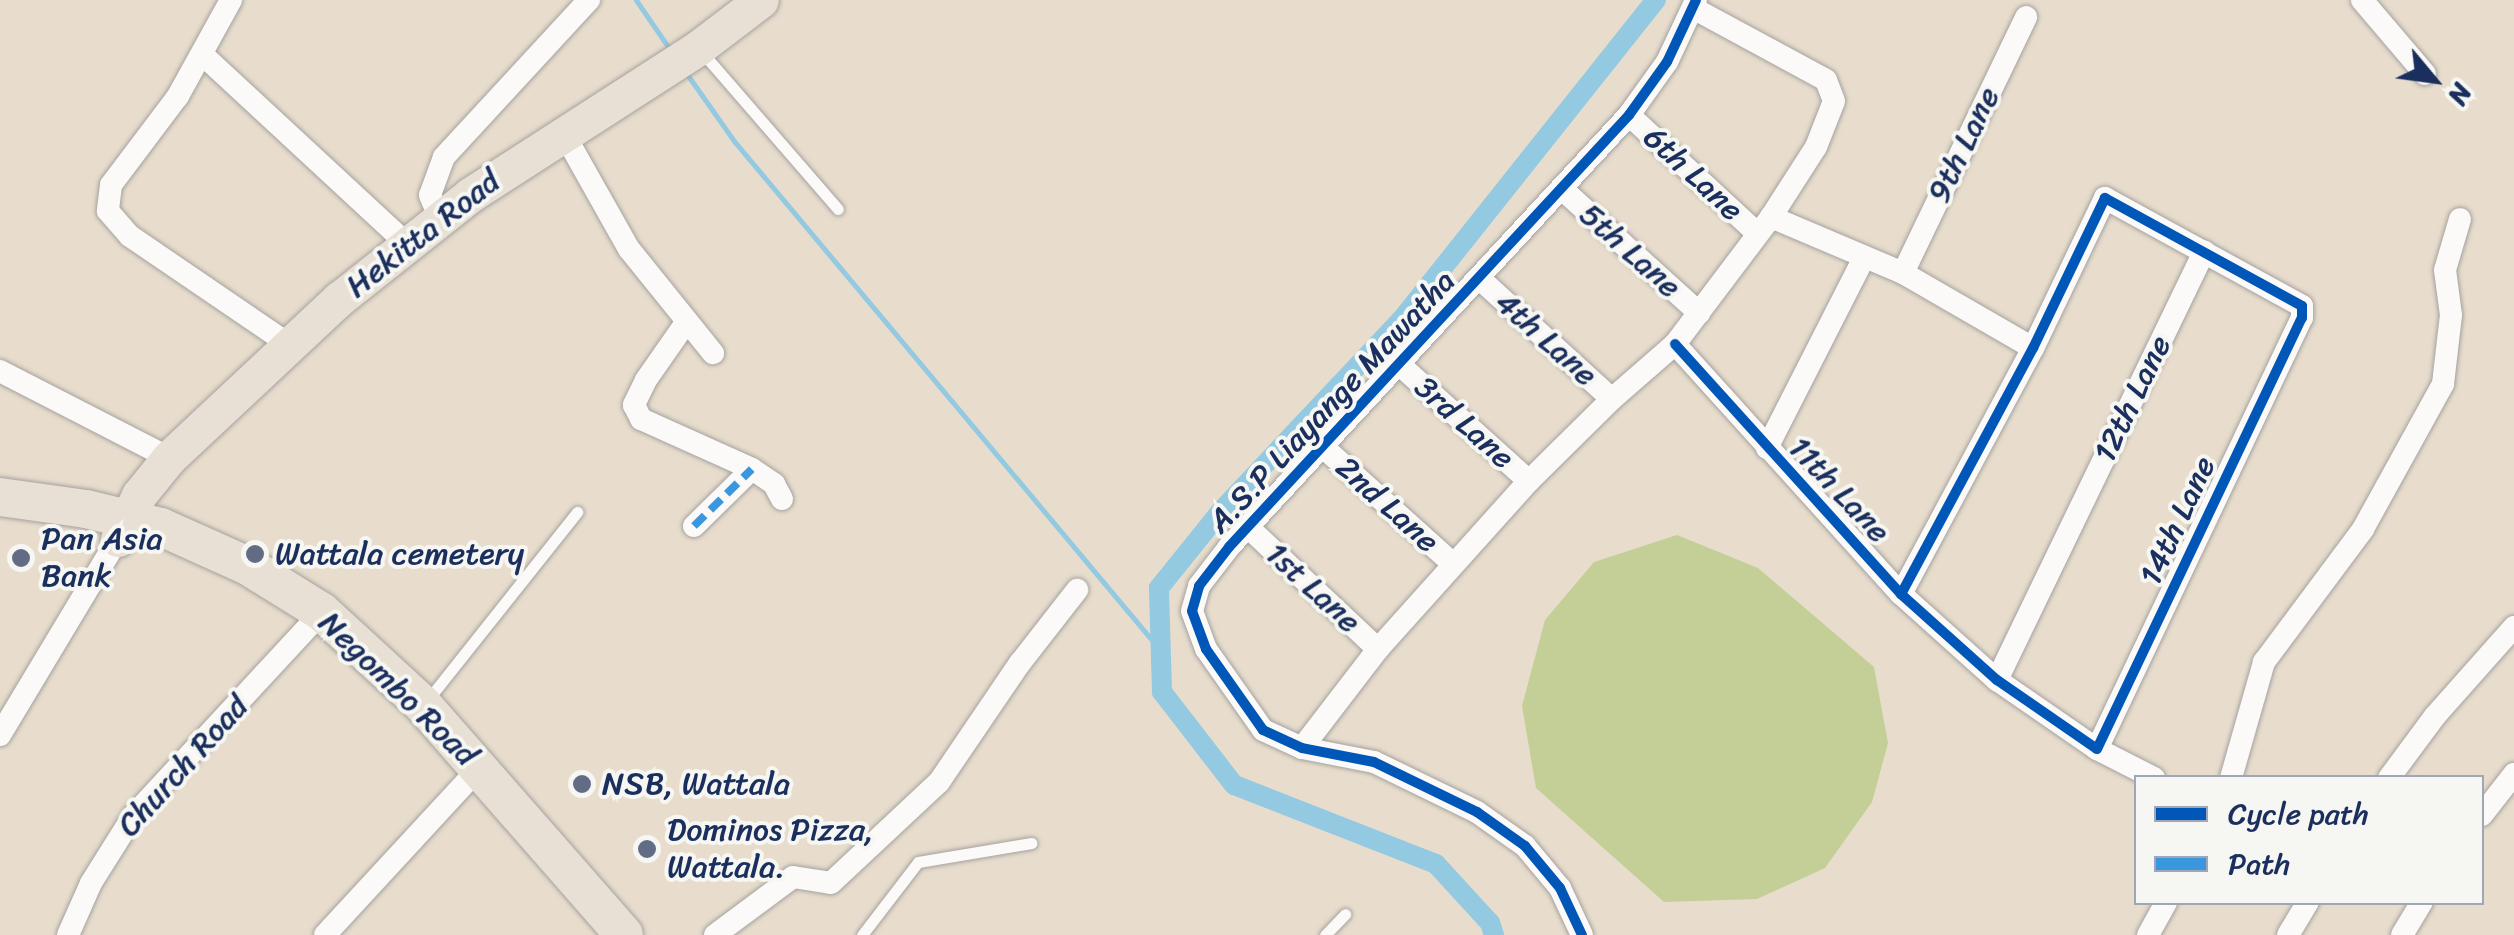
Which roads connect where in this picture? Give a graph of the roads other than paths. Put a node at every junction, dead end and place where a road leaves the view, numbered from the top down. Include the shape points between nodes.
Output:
1 (215, 0) edge
2 (231, 0) edge
3 (589, 0) edge
4 (761, 0) edge
5 (2362, 0) edge
6 (1694, 4) edge
7 (2026, 17) dead end
8 (214, 33) junction
9 (692, 52) junction
10 (204, 56) junction
11 (2425, 74) dead end
12 (1629, 115) junction
13 (563, 132) junction
14 (1562, 189) junction
15 (838, 209) dead end
16 (440, 219) junction
17 (2460, 219) dead end
18 (1764, 225) junction
19 (407, 244) junction
20 (2204, 251) junction
21 (1864, 258) junction
22 (1903, 273) junction
23 (1480, 279) junction
24 (1699, 313) junction
25 (684, 324) junction
26 (287, 342) junction
27 (1675, 344) junction
28 (2033, 348) junction
29 (713, 353) dead end
30 (1400, 365) junction
31 (0, 371) edge
32 (1612, 399) junction
33 (1322, 446) junction
34 (1767, 448) junction
35 (169, 458) junction
36 (752, 469) junction
37 (1529, 481) junction
38 (0, 497) edge
39 (782, 499) dead end
40 (577, 512) dead end
41 (0, 516) edge
42 (694, 526) dead end
43 (122, 528) junction
44 (1248, 528) junction
45 (1452, 564) junction
46 (1077, 590) dead end
47 (1901, 594) junction
48 (312, 621) junction
49 (2514, 627) edge
50 (1378, 649) junction
51 (1997, 680) junction
52 (423, 705) junction
53 (0, 735) edge
54 (1302, 748) junction
55 (2097, 749) junction
56 (2514, 774) edge
57 (2148, 775) edge
58 (2231, 775) edge
59 (2391, 775) edge
60 (471, 777) junction
61 (2484, 813) edge
62 (1031, 843) dead end
63 (2164, 905) edge
64 (2306, 905) edge
65 (2420, 905) edge
66 (1344, 914) dead end
67 (68, 935) edge
68 (325, 935) edge
69 (597, 935) edge
70 (624, 935) edge
71 (715, 935) edge
72 (862, 935) edge
73 (1325, 935) edge
74 (1582, 935) edge
75 (2148, 935) edge
76 (2288, 935) edge
77 (2402, 935) edge

1 - 8 street
2 - 8 street
3 - 16 street via 444,157 430,195
4 - 9 main road, Hekitta Road
5 - 11 street
6 - 12 street, A.S.P Liayange Mawatha via 1667,62
6 - 18 street via 1816,72 1832,88 1834,101 1816,147
7 - 22 street, 9th Lane
8 - 10 street
9 - 13 main road, Hekitta Road
9 - 15 lane
10 - 19 street
10 - 26 street via 118,173 108,211 130,236
12 - 14 street, A.S.P Liayange Mawatha
12 - 18 street, 6th Lane
13 - 16 main road, Hekitta Road
13 - 25 street via 629,248
14 - 23 street, A.S.P Liayange Mawatha
14 - 24 street, 5th Lane
16 - 19 main road, Hekitta Road
17 - 58 street via 2445,270 2452,315 2444,384 2363,530 2264,662
18 - 21 street
18 - 24 street
19 - 26 main road, Hekitta Road
20 - 28 street via 2105,198
20 - 51 street, 12th Lane
20 - 55 street, 14th Lane via 2292,297 2302,306 2302,318
21 - 22 street
21 - 34 street
22 - 28 street
23 - 30 street, A.S.P Liayange Mawatha
23 - 32 street, 4th Lane
24 - 27 street
25 - 29 street
25 - 36 street via 634,405 641,419
26 - 35 main road, Hekitta Road
27 - 32 street
27 - 34 street, 11th Lane
28 - 47 street, 11th Lane
30 - 33 street, A.S.P Liayange Mawatha
30 - 37 street, 3rd Lane
31 - 35 street
32 - 37 street
33 - 44 street, A.S.P Liayange Mawatha
33 - 45 street, 2nd Lane
34 - 47 street, 11th Lane
35 - 43 main road, Hekitta Road
36 - 39 street
36 - 42 street
37 - 45 street
38 - 43 highway, Negombo Road
40 - 52 lane
41 - 43 highway, Negombo Road
43 - 48 highway, Negombo Road
43 - 53 street
44 - 50 street, 1st Lane
44 - 54 street, A.S.P Liayange Mawatha via 1199,586 1192,610 1206,650 1262,730
45 - 50 street
46 - 71 street via 939,782 831,883 794,877
47 - 51 street
48 - 52 highway, Negombo Road
48 - 60 highway, Negombo Road
48 - 67 street, Church Road via 133,816
49 - 59 street
50 - 54 street
51 - 55 street
52 - 60 highway, Negombo Road
54 - 74 street, A.S.P Liayange Mawatha via 1374,762 1477,812 1525,846 1560,888
55 - 57 street
56 - 61 street
60 - 68 street
60 - 69 highway, Negombo Road
60 - 70 highway, Negombo Road
62 - 72 lane via 918,862
63 - 75 street
64 - 76 street
65 - 77 street
66 - 73 lane

